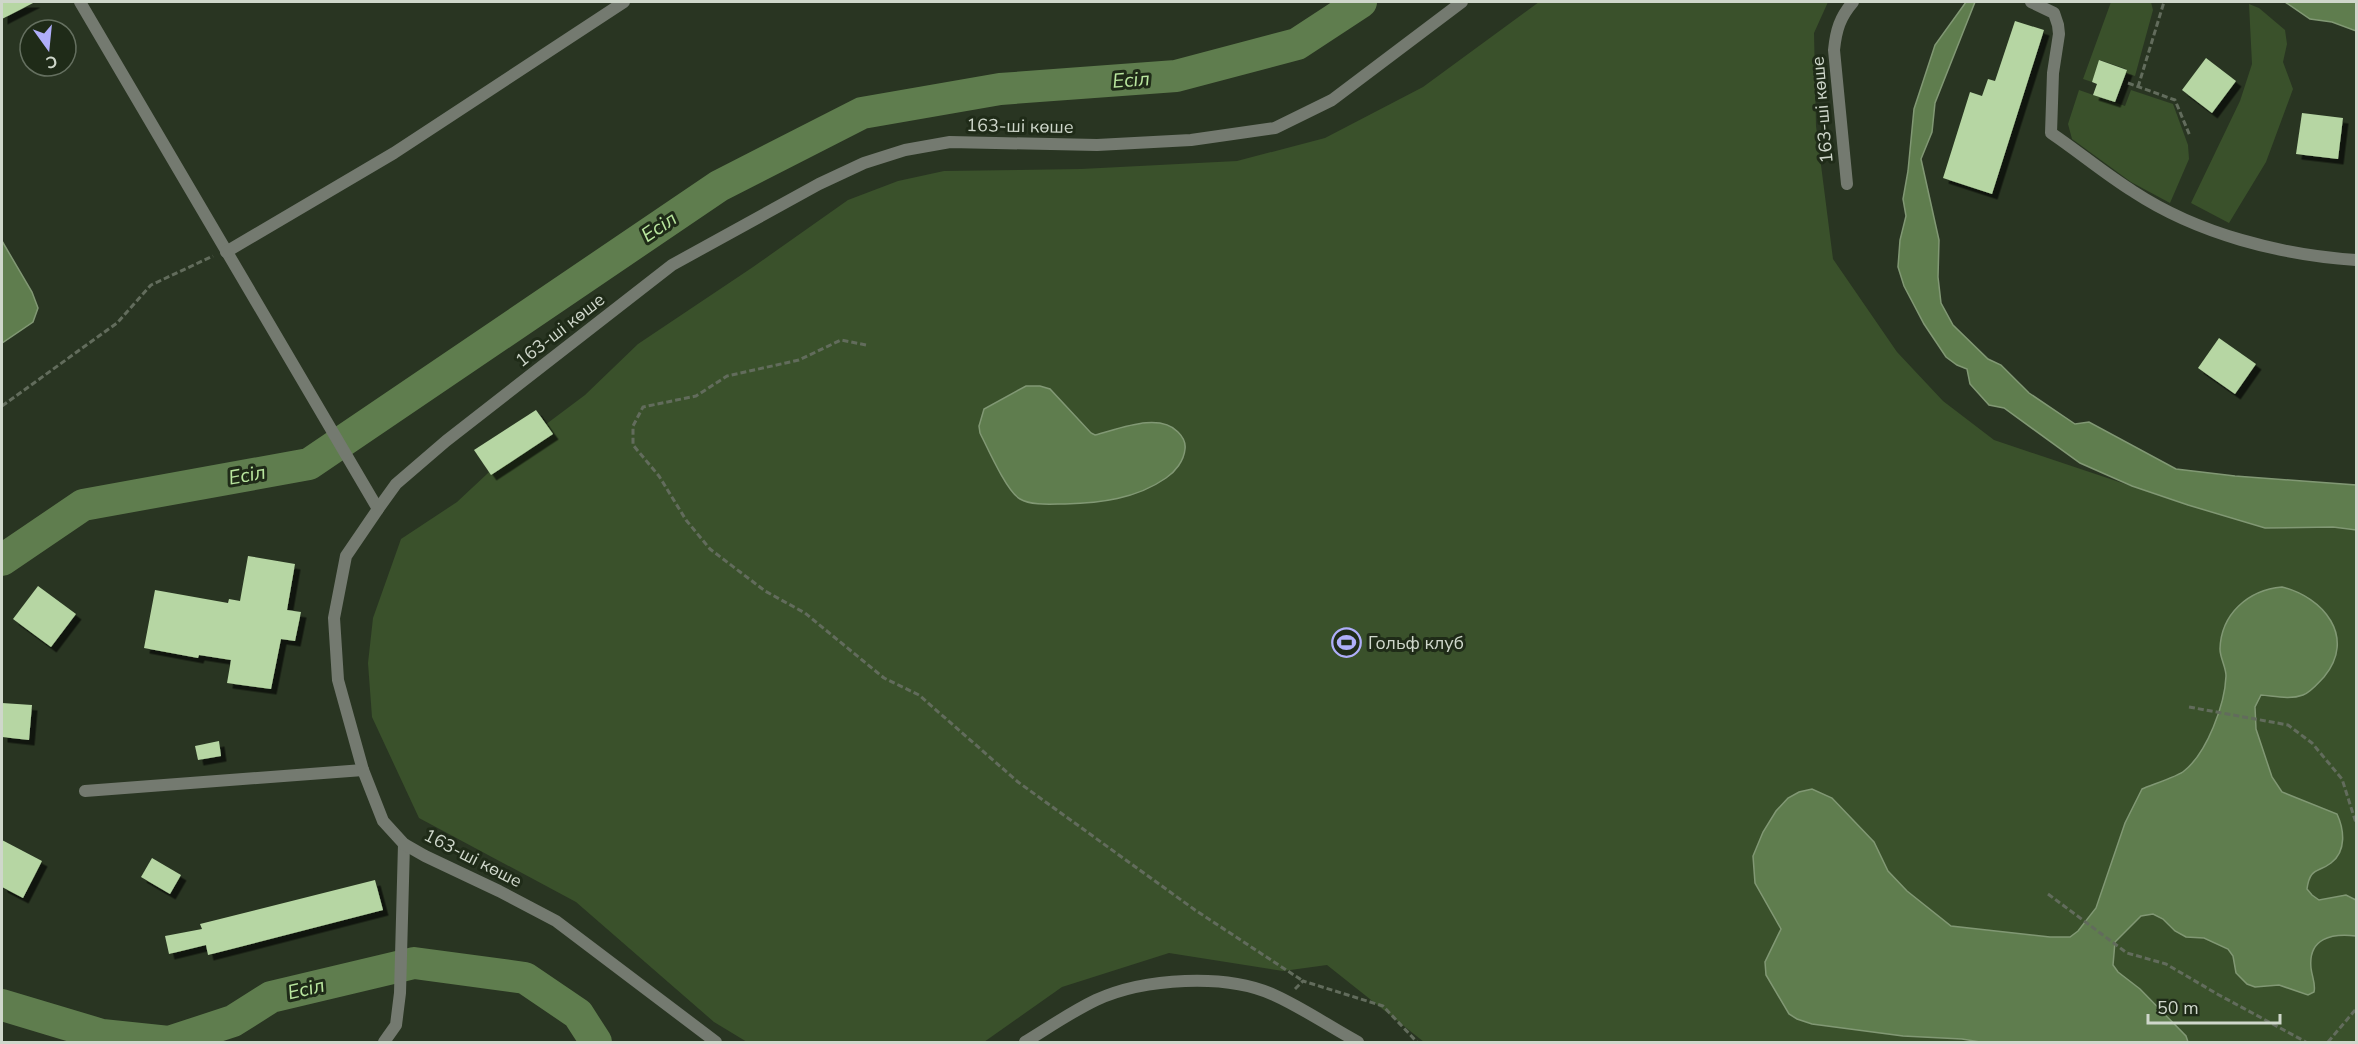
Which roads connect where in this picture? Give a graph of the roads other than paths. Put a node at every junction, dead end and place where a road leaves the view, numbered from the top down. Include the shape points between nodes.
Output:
1 (80, 2) edge
2 (624, 2) edge
3 (1462, 2) edge
4 (1853, 2) edge
5 (2031, 2) edge
6 (1847, 184) dead end
7 (226, 252) junction
8 (2356, 260) edge
9 (378, 509) junction
10 (363, 770) junction
11 (85, 791) dead end
12 (404, 844) junction
13 (384, 1042) edge
14 (716, 1042) edge
15 (1025, 1042) edge
16 (1358, 1042) edge

1 - 7 street
2 - 7 street via 394,153
3 - 9 street, 163-ші көше via 1332,100 1275,128 1191,140 1096,145 950,142 905,150 855,167 672,265 446,441 396,484
4 - 6 street, 163-ші көше via 1842,14 1834,50
5 - 8 street via 2054,13 2058,25 2051,133 2135,193 2227,237 2302,254
7 - 9 street
9 - 10 street, 163-ші көше via 346,556 334,618 338,680
10 - 11 street
10 - 12 street, 163-ші көше via 383,821
12 - 13 street via 400,993 396,1025
12 - 14 street, 163-ші көше via 556,921
15 - 16 street via 1097,1000 1186,980 1228,983 1273,995

